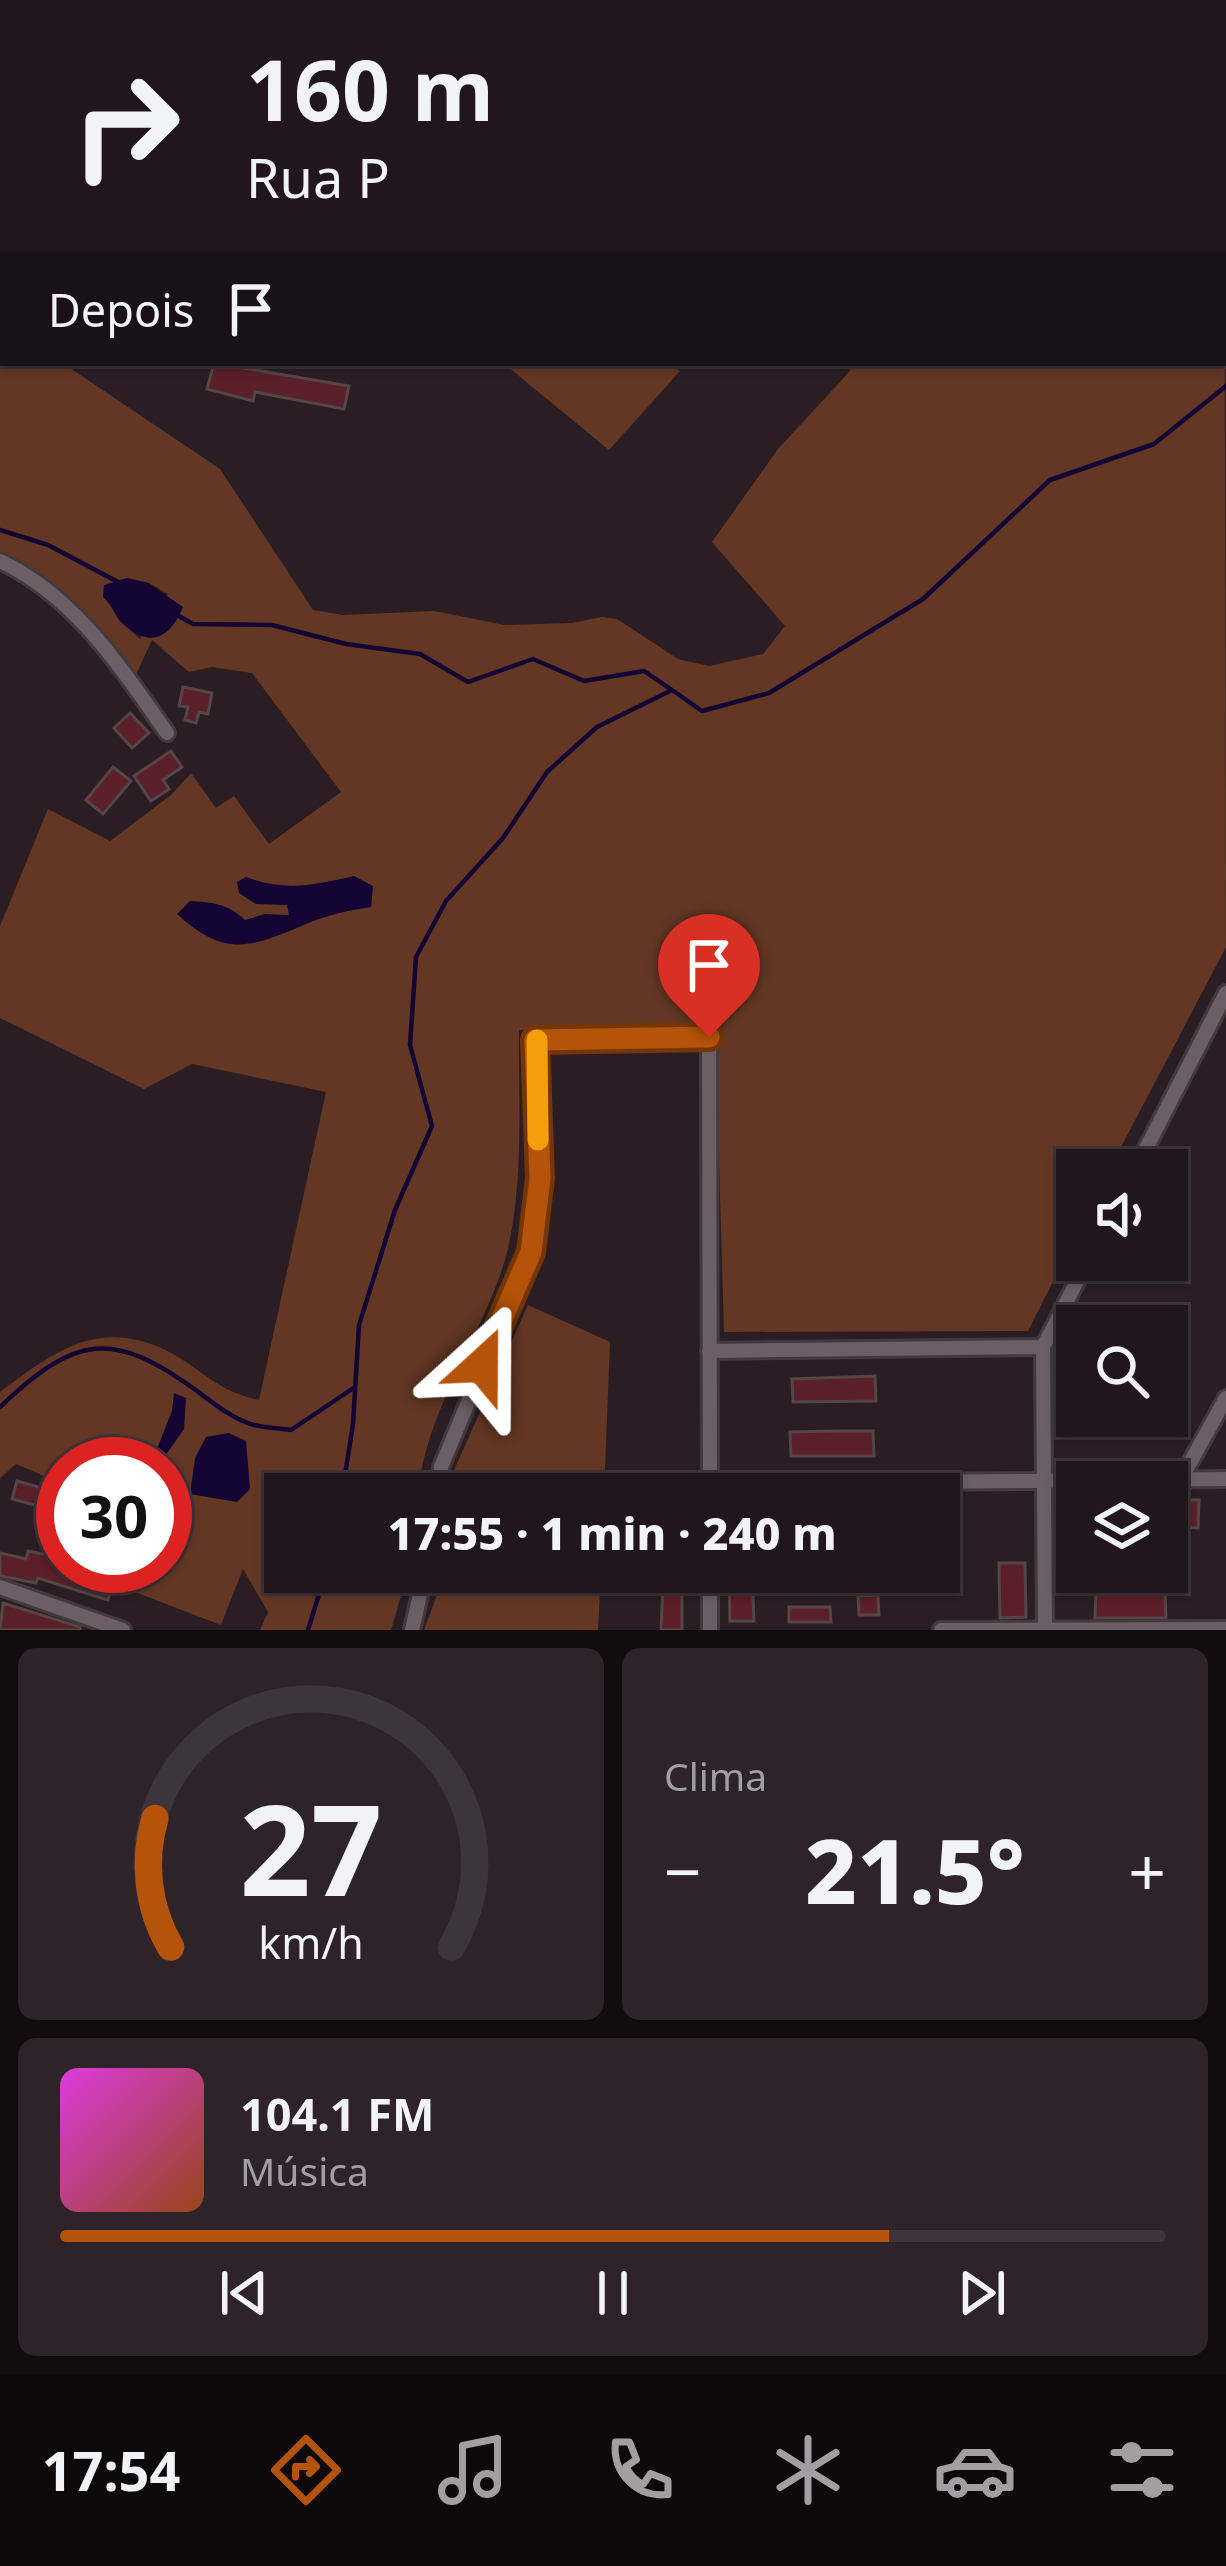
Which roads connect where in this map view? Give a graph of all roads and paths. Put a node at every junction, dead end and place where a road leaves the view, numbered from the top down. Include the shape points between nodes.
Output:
1 (0, 561) edge
2 (167, 733) dead end
3 (1226, 993) edge
4 (1146, 1149) edge
5 (1077, 1281) edge
6 (1043, 1347) junction
7 (709, 1351) junction
8 (1226, 1398) edge
9 (1188, 1466) edge
10 (440, 1473) edge
11 (710, 1473) edge
12 (1188, 1479) edge
13 (1226, 1479) edge
14 (1044, 1480) junction
15 (1056, 1480) edge
16 (960, 1482) edge
17 (0, 1587) edge
18 (420, 1593) edge
19 (710, 1593) edge
20 (72, 1613) junction
21 (1226, 1629) edge
22 (68, 1630) edge
23 (123, 1630) edge
24 (412, 1630) edge
25 (710, 1630) edge
26 (941, 1630) edge
27 (1045, 1630) edge

1 - 2 street via 68,606
3 - 4 street
5 - 6 street
6 - 7 street
6 - 14 street
7 - 10 street via 709,1037 535,1040 540,1178 531,1252
7 - 11 street
8 - 9 street
12 - 13 street
14 - 15 street
14 - 16 street
14 - 27 street
17 - 20 street
18 - 24 street
19 - 25 street
20 - 22 street
20 - 23 street
21 - 27 street
26 - 27 street

